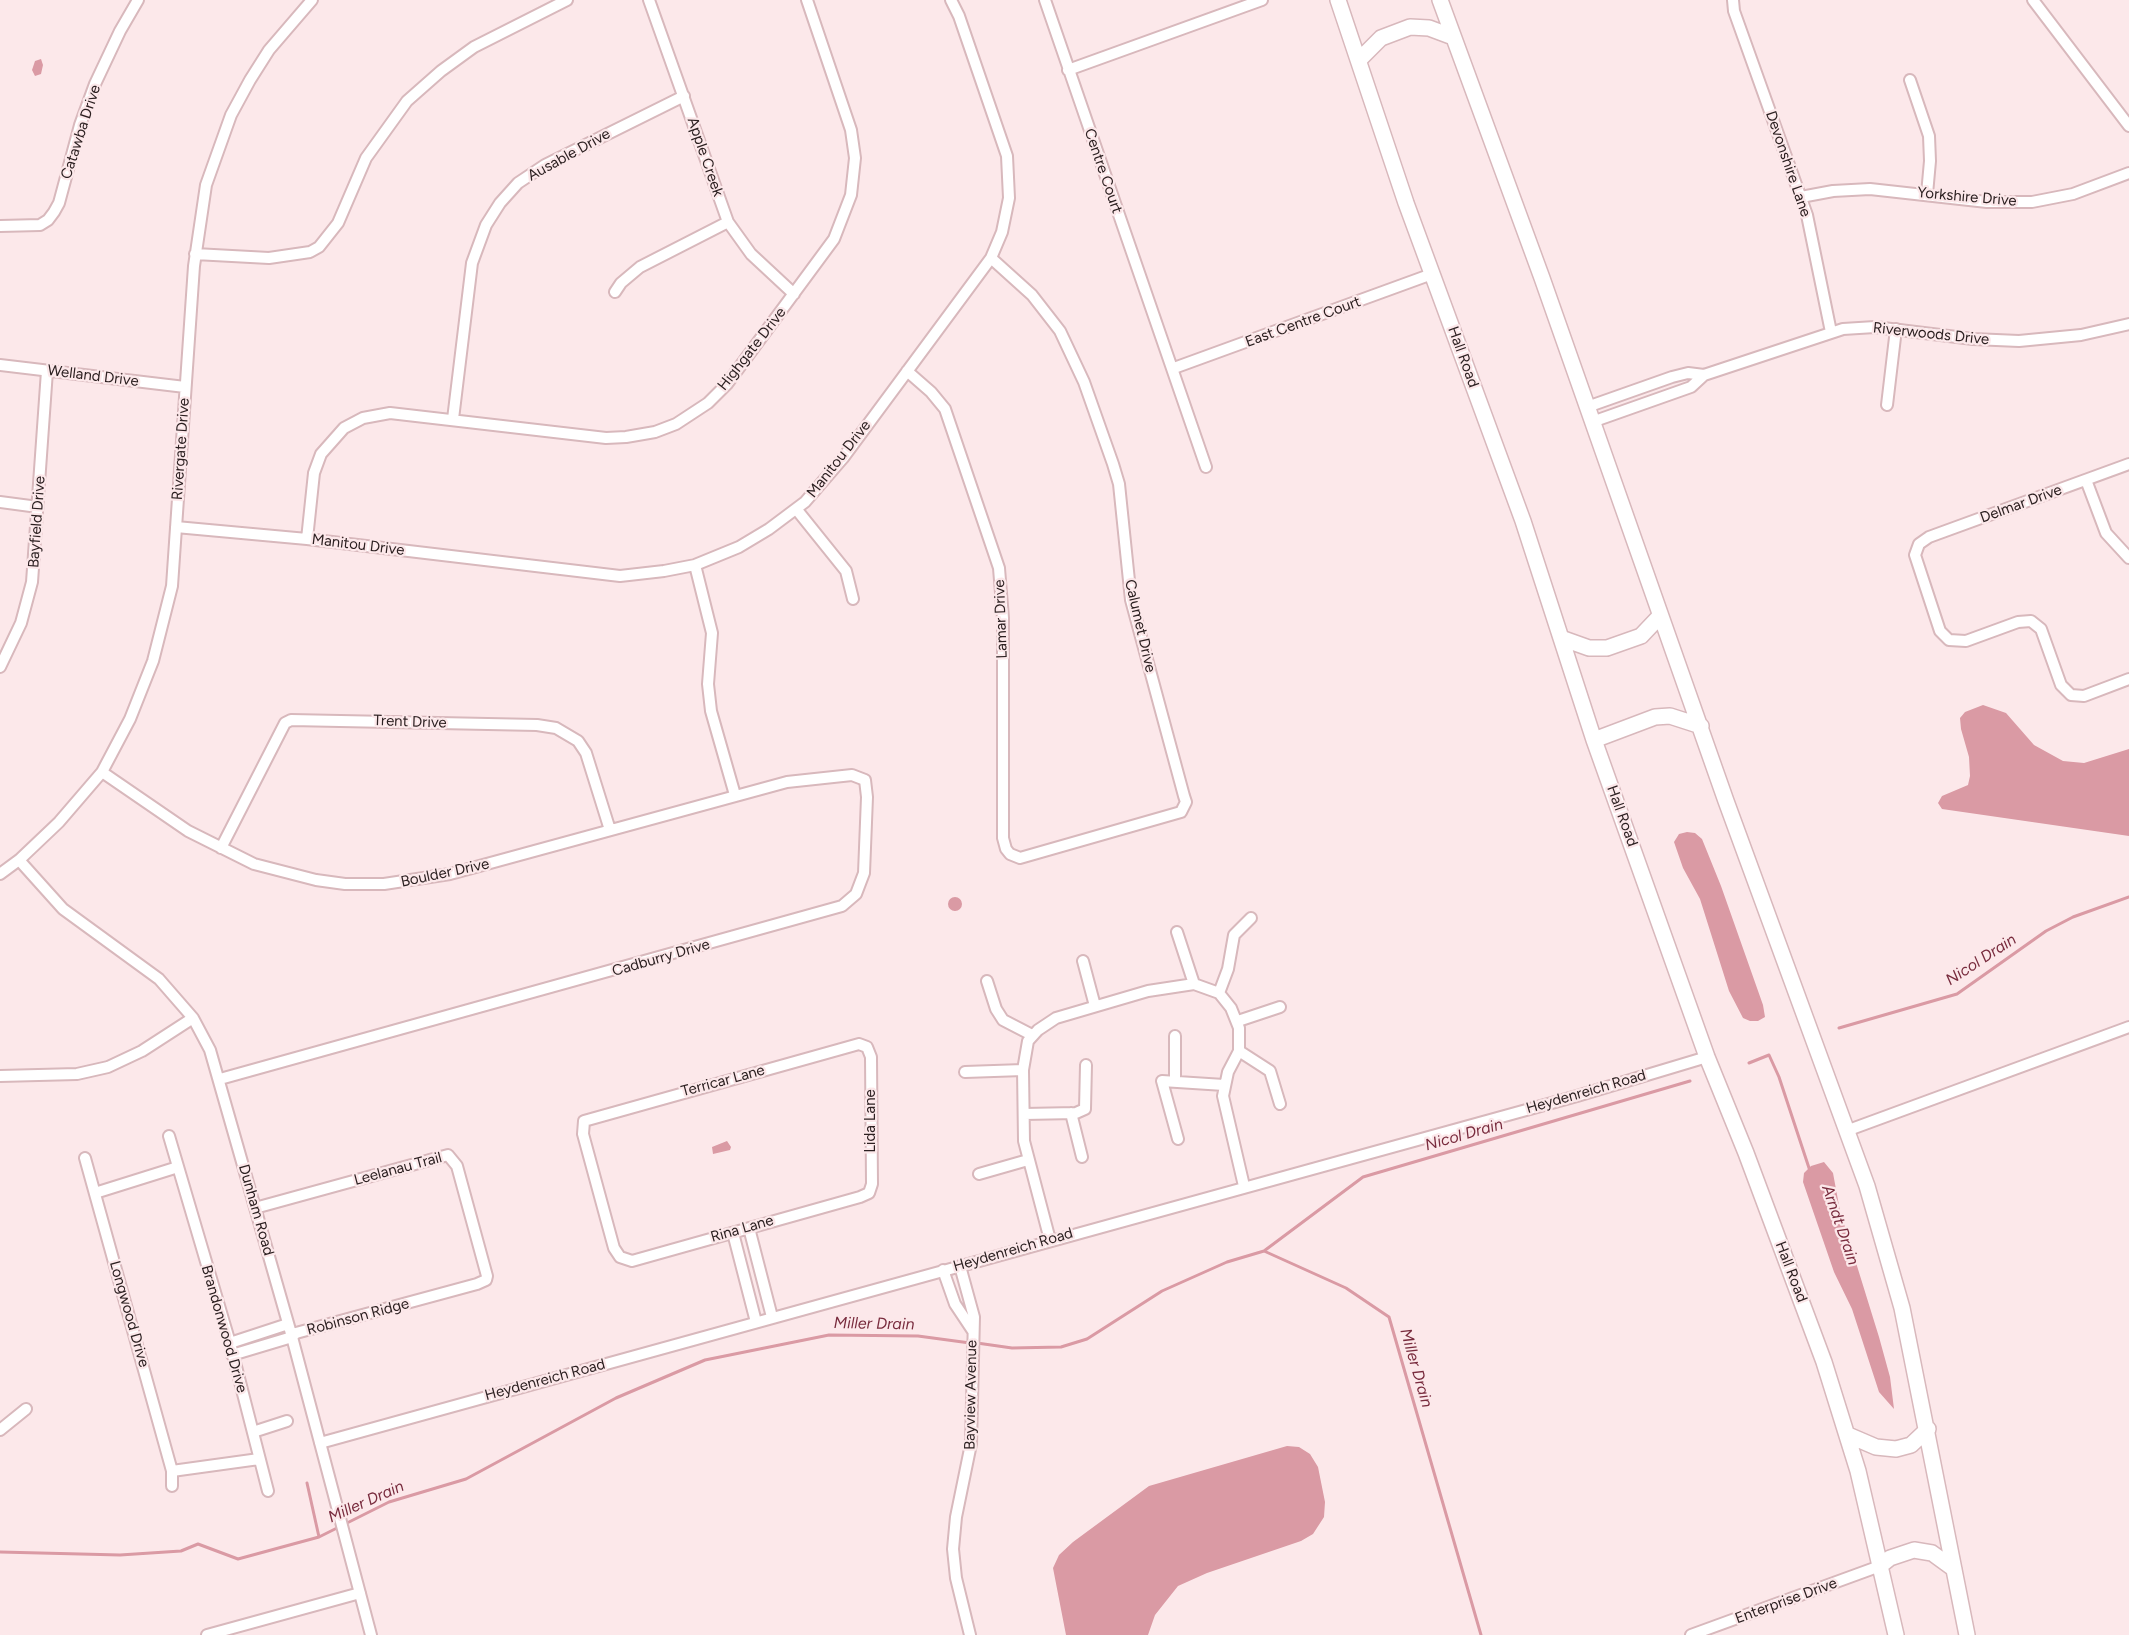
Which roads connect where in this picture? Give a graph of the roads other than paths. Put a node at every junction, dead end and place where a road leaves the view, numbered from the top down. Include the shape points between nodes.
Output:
1 (138, 0) edge
2 (312, 0) edge
3 (567, 0) edge
4 (649, 0) edge
5 (807, 0) edge
6 (951, 0) edge
7 (1045, 0) edge
8 (1262, 0) edge
9 (1338, 0) edge
10 (1440, 0) edge
11 (1733, 0) edge
12 (2033, 0) edge
13 (1453, 37) junction
14 (1359, 59) junction
15 (1068, 70) junction
16 (1910, 80) dead end
17 (684, 96) junction
18 (2129, 126) edge
19 (2129, 173) edge
20 (1927, 194) junction
21 (1801, 197) junction
22 (728, 222) junction
23 (0, 226) edge
24 (195, 254) junction
25 (991, 258) junction
26 (1432, 274) junction
27 (615, 292) dead end
28 (794, 294) junction
29 (2129, 324) edge
30 (1896, 329) junction
31 (1831, 332) junction
32 (0, 365) edge
33 (1174, 368) junction
34 (47, 371) junction
35 (907, 371) junction
36 (1704, 375) junction
37 (1660, 381) junction
38 (186, 387) junction
39 (1665, 396) junction
40 (1887, 405) dead end
41 (1587, 407) junction
42 (453, 419) junction
43 (1592, 422) junction
44 (2129, 465) edge
45 (1206, 467) dead end
46 (2086, 480) junction
47 (0, 502) edge
48 (38, 507) junction
49 (796, 510) junction
50 (176, 527) junction
51 (307, 539) junction
52 (2129, 558) edge
53 (695, 564) junction
54 (853, 599) dead end
55 (1660, 616) junction
56 (1561, 638) junction
57 (0, 667) edge
58 (2129, 679) edge
59 (1701, 726) junction
60 (1594, 740) junction
61 (102, 772) junction
62 (735, 795) junction
63 (610, 830) junction
64 (221, 848) junction
65 (1010, 854) joint
66 (19, 860) junction
67 (0, 874) edge
68 (1251, 918) dead end
69 (1177, 932) dead end
70 (1083, 961) dead end
71 (987, 981) dead end
72 (1194, 984) junction
73 (1219, 993) junction
74 (1095, 1006) junction
75 (1280, 1007) dead end
76 (193, 1018) junction
77 (1238, 1021) junction
78 (2129, 1027) edge
79 (1032, 1035) junction
80 (1175, 1036) dead end
81 (864, 1045) joint
82 (1239, 1051) junction
83 (1707, 1058) junction
84 (1086, 1065) dead end
85 (1023, 1071) junction
86 (965, 1072) dead end
87 (0, 1076) edge
88 (220, 1079) junction
89 (1175, 1082) junction
90 (1224, 1084) junction
91 (1280, 1104) dead end
92 (1071, 1113) junction
93 (1024, 1114) junction
94 (1846, 1131) junction
95 (169, 1136) dead end
96 (1178, 1139) dead end
97 (1082, 1157) dead end
98 (85, 1158) dead end
99 (1028, 1160) junction
100 (178, 1167) junction
101 (979, 1174) dead end
102 (1244, 1186) junction
103 (95, 1193) junction
104 (865, 1196) joint
105 (255, 1208) junction
106 (749, 1228) junction
107 (733, 1233) junction
108 (1050, 1240) junction
109 (620, 1257) joint
110 (960, 1266) junction
111 (944, 1270) junction
112 (486, 1280) joint
113 (772, 1317) junction
114 (756, 1322) junction
115 (288, 1324) junction
116 (973, 1331) junction
117 (292, 1337) junction
118 (230, 1343) junction
119 (232, 1355) junction
120 (26, 1409) dead end
121 (287, 1421) dead end
122 (1928, 1429) junction
123 (0, 1430) edge
124 (253, 1432) junction
125 (1848, 1434) junction
126 (320, 1443) junction
127 (259, 1459) junction
128 (172, 1471) junction
129 (172, 1486) dead end
130 (268, 1491) dead end
131 (1880, 1566) junction
132 (1954, 1569) junction
133 (360, 1593) junction
134 (207, 1635) edge
135 (371, 1635) edge
136 (970, 1635) edge
137 (1691, 1635) edge
138 (1896, 1635) edge
139 (1967, 1635) edge

1 - 23 street, Catawba Drive via 95,84 54,212 40,225
2 - 24 street, Rivergate Drive via 269,50 231,115 206,185
3 - 24 street via 474,47 406,101 366,158 338,223 319,247 269,258
4 - 17 street, Apple Creek
5 - 28 street, Highgate Drive via 848,117 855,170 839,231
6 - 25 street, Manitou Drive via 1009,164 1007,215
7 - 15 street, Centre Court
8 - 15 street
9 - 14 highway, Hall Road
10 - 13 highway
11 - 21 street, Devonshire Lane
12 - 18 street
13 - 14 highway via 1428,28 1410,27 1381,38
13 - 41 highway
14 - 26 highway, Hall Road
15 - 33 street, Centre Court
16 - 20 street via 1929,136
17 - 22 street, Apple Creek
17 - 42 street, Ausable Drive via 545,165 518,183 493,213 480,236 472,263
19 - 20 street, Yorkshire Drive via 2081,192 2032,202 1987,202
20 - 21 street, Yorkshire Drive via 1855,189
21 - 31 street, Devonshire Lane
22 - 27 street via 640,267
22 - 28 street, Apple Creek via 751,254
24 - 38 street, Rivergate Drive
25 - 35 street, Manitou Drive
25 - 65 street, Calumet Drive via 1024,286 1060,331 1084,382 1117,474 1131,600 1186,802 1181,812 1172,817 1020,858
26 - 33 street, East Centre Court
26 - 56 highway, Hall Road via 1523,521
28 - 42 street, Highgate Drive via 727,384 708,403 676,424 655,432 606,438
29 - 30 street, Riverwoods Drive via 2081,335 2019,341
30 - 31 street, Riverwoods Drive
30 - 40 street
31 - 36 street, Riverwoods Drive
32 - 34 street, Welland Drive
33 - 45 street, Centre Court
34 - 38 street, Welland Drive
34 - 48 street, Bayfield Drive
35 - 49 street, Manitou Drive via 839,462
35 - 65 street, Lamar Drive via 945,408 999,568 1003,618 1003,838
36 - 37 street, Riverwoods Drive via 1688,373
36 - 39 street, Riverwoods Drive via 1691,387
37 - 39 street
37 - 41 street, Riverwoods Drive
38 - 50 street, Rivergate Drive
39 - 43 street, Riverwoods Drive
41 - 43 highway
42 - 51 street, Highgate Drive via 390,412 371,415 344,428 326,446 314,474
43 - 55 highway
44 - 46 street, Delmar Drive
46 - 52 street via 2106,533
46 - 58 street, Delmar Drive via 1929,537 1916,549 1916,561 1940,631 1949,640 1966,641 2031,621 2041,629 2061,685 2071,695 2084,696
47 - 48 street
48 - 57 street, Bayfield Drive via 32,582 21,623
49 - 53 street, Manitou Drive via 755,538
49 - 54 street via 846,571
50 - 51 street, Manitou Drive
50 - 61 street, Rivergate Drive via 172,586 153,661 130,719
51 - 53 street, Manitou Drive via 591,575 645,574
53 - 62 street via 712,633 708,684 711,711
55 - 56 highway via 1641,636 1606,648 1589,648
55 - 59 highway
56 - 60 highway, Hall Road
59 - 60 highway via 1670,716 1655,717
59 - 94 highway
60 - 83 highway, Hall Road
61 - 64 street, Boulder Drive via 188,831
61 - 66 street, Rivergate Drive
62 - 63 street, Boulder Drive
62 - 88 street, Cadburry Drive via 787,782 861,776 867,797 864,873 856,894 842,906 818,914
63 - 64 street, Boulder Drive via 450,874 384,884 316,880 254,864
63 - 64 street, Trent Drive via 586,753 578,741 556,728 291,720 285,723
66 - 67 street, Rivergate Drive
66 - 76 street, Dunham Road via 63,909 159,979
68 - 73 street via 1234,935
69 - 72 street
70 - 74 street
71 - 79 street via 1003,1020
72 - 73 street
72 - 74 street via 1156,989
73 - 77 street
74 - 79 street via 1056,1018
75 - 77 street
76 - 87 street via 108,1067 77,1074
76 - 88 street, Dunham Road
77 - 82 street
78 - 94 street
79 - 85 street via 1025,1048
80 - 89 street
81 - 104 street, Lida Lane via 871,1057 872,1184
81 - 109 street, Terricar Lane via 584,1121 583,1134 614,1248
82 - 90 street
82 - 91 street via 1270,1071
83 - 102 street, Heydenreich Road
83 - 125 highway, Hall Road via 1804,1304
84 - 92 street via 1085,1109
85 - 86 street
85 - 93 street
88 - 105 street, Dunham Road
89 - 90 street
89 - 96 street via 1162,1081
90 - 102 street via 1224,1108
92 - 93 street
92 - 97 street
93 - 99 street
94 - 122 highway via 1892,1269
95 - 100 street, Brandonwood Drive
98 - 103 street, Longwood Drive
99 - 101 street
99 - 108 street
100 - 103 street
100 - 118 street, Brandonwood Drive
102 - 108 street, Heydenreich Road
103 - 128 street, Longwood Drive
104 - 106 street, Rina Lane
105 - 112 street, Leelanau Trail via 448,1155 457,1166
105 - 115 street, Dunham Road
106 - 107 street, Rina Lane
106 - 113 street
107 - 109 street, Rina Lane via 632,1261
107 - 114 street
108 - 110 street, Heydenreich Road
110 - 111 street, Heydenreich Road
110 - 116 street, Bayview Avenue via 973,1311
111 - 113 street, Heydenreich Road
111 - 116 street, Bayview Avenue via 955,1304
112 - 117 street, Robinson Ridge
113 - 114 street, Heydenreich Road
114 - 126 street, Heydenreich Road
115 - 117 street, Dunham Road
115 - 118 street, Robinson Ridge
116 - 136 street, Bayview Avenue via 970,1451 952,1549
117 - 119 street, Robinson Ridge
117 - 126 street, Dunham Road
118 - 119 street, Brandonwood Drive
119 - 124 street, Brandonwood Drive
120 - 123 street
121 - 124 street
122 - 125 highway via 1911,1445 1896,1449 1876,1447
122 - 132 highway
124 - 127 street, Brandonwood Drive
125 - 131 highway, Hall Road
126 - 133 street, Dunham Road
127 - 128 street
127 - 130 street, Brandonwood Drive
128 - 129 street, Longwood Drive
131 - 132 highway via 1914,1550 1932,1553
131 - 137 street, Enterprise Drive
131 - 138 highway, Hall Road
132 - 139 highway
133 - 134 street
133 - 135 street, Dunham Road

